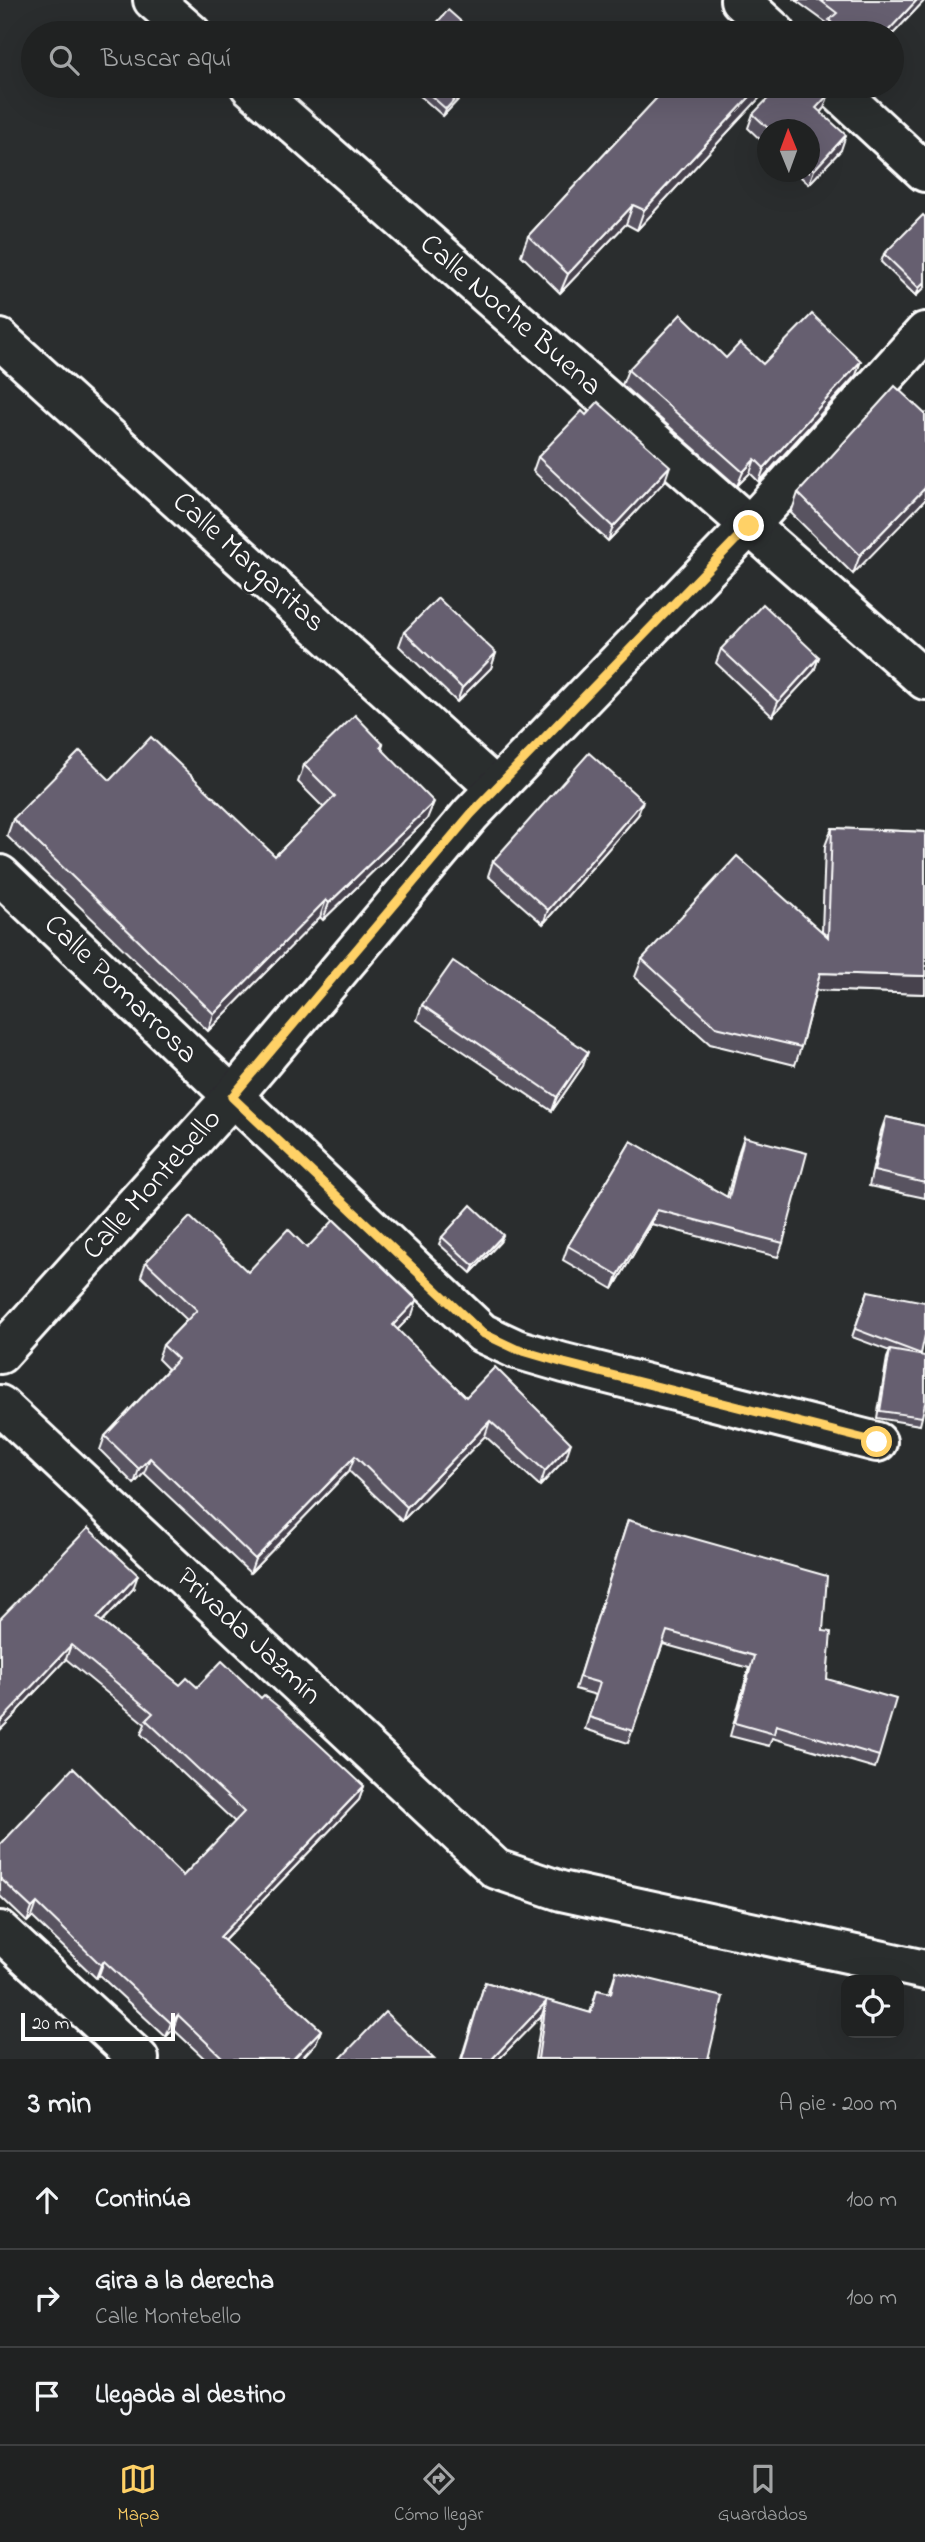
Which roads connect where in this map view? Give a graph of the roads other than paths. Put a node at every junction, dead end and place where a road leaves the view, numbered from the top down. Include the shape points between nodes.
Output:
1 (153, 0) edge
2 (740, 0) edge
3 (177, 21) edge
4 (763, 21) edge
5 (264, 98) edge
6 (845, 98) edge
7 (925, 172) edge
8 (925, 332) edge
9 (0, 339) edge
10 (759, 536) junction
11 (925, 680) edge
12 (495, 788) junction
13 (0, 874) edge
14 (236, 1101) junction
15 (0, 1354) edge
16 (0, 1405) edge
17 (877, 1442) dead end
18 (0, 1931) edge
19 (925, 1970) edge
20 (139, 2059) edge

1 - 3 street
2 - 4 street
5 - 10 street, Calle Noche Buena
6 - 7 street
8 - 10 street, Calle Montebello
9 - 12 street, Calle Margaritas
10 - 11 street, Calle Noche Buena
10 - 12 street, Calle Montebello
12 - 14 street, Calle Montebello
13 - 14 street, Calle Pomarrosa
14 - 15 street, Calle Montebello
14 - 17 street, Calle Pomarrosa via 482,1333 564,1363
16 - 19 street, Privada Jazmín via 496,1869 561,1891
18 - 20 street

